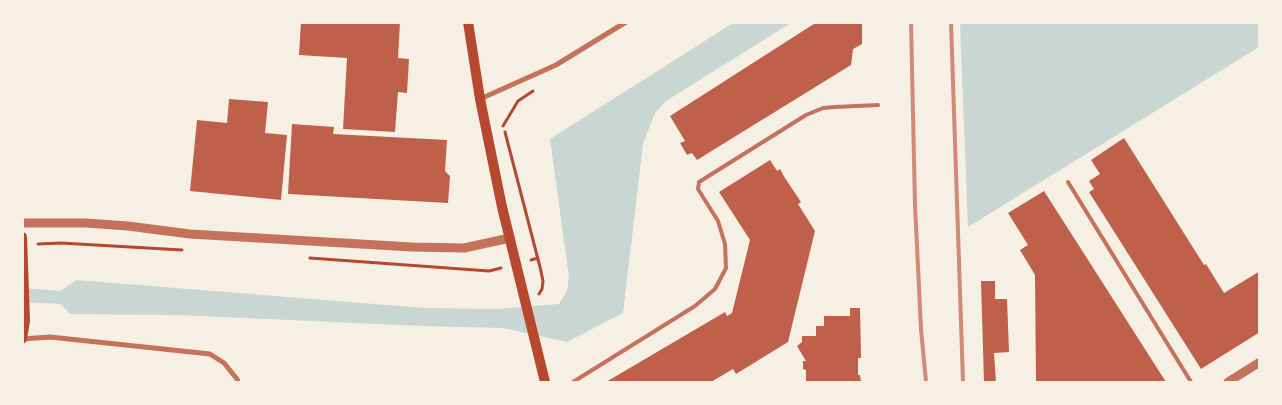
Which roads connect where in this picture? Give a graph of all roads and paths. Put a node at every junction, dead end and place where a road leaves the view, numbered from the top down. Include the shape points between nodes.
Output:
1 (468, 22) edge
2 (626, 22) edge
3 (480, 99) junction
4 (516, 104) dead end
5 (878, 105) dead end
6 (1068, 182) dead end
7 (22, 223) edge
8 (510, 238) junction
9 (23, 241) edge
10 (190, 251) dead end
11 (310, 258) dead end
12 (538, 258) junction
13 (531, 260) dead end
14 (24, 267) edge
15 (490, 271) dead end
16 (542, 289) dead end
17 (22, 339) edge
18 (1260, 362) edge
19 (544, 379) edge
20 (238, 382) edge
21 (573, 382) edge
22 (1192, 382) edge
23 (1228, 382) edge

1 - 3 main road
2 - 3 street via 556,64
3 - 8 main road
4 - 12 path via 503,126
5 - 21 lane via 829,108 806,115 699,182 698,189 718,221 725,244 726,268 715,290 695,306
6 - 22 lane
7 - 8 street via 86,223 190,234 412,247 464,248
8 - 19 main road
9 - 10 path
9 - 14 main road
11 - 15 path
12 - 13 path
12 - 16 path
14 - 17 main road
17 - 20 street via 50,337 210,354 224,363
18 - 23 street

